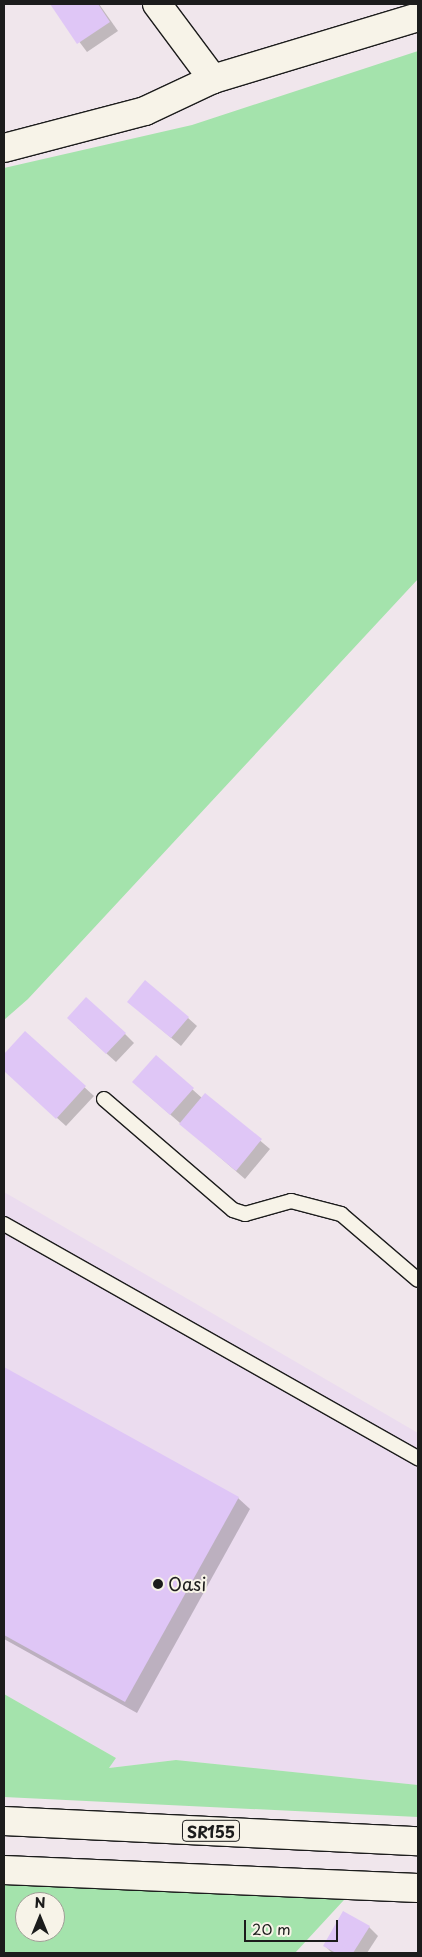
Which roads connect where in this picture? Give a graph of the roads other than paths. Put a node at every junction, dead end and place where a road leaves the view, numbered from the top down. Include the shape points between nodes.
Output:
1 (157, 4) edge
2 (418, 18) edge
3 (213, 79) junction
4 (4, 148) edge
5 (104, 1099) dead end
6 (4, 1224) edge
7 (418, 1280) edge
8 (418, 1458) edge
9 (4, 1821) edge
10 (418, 1841) edge
11 (4, 1870) edge
12 (418, 1888) edge

1 - 3 street
2 - 3 street
3 - 4 street via 145,111
5 - 7 lane via 233,1210 245,1214 292,1201 341,1214
6 - 8 lane
9 - 10 street, SR155
11 - 12 street

